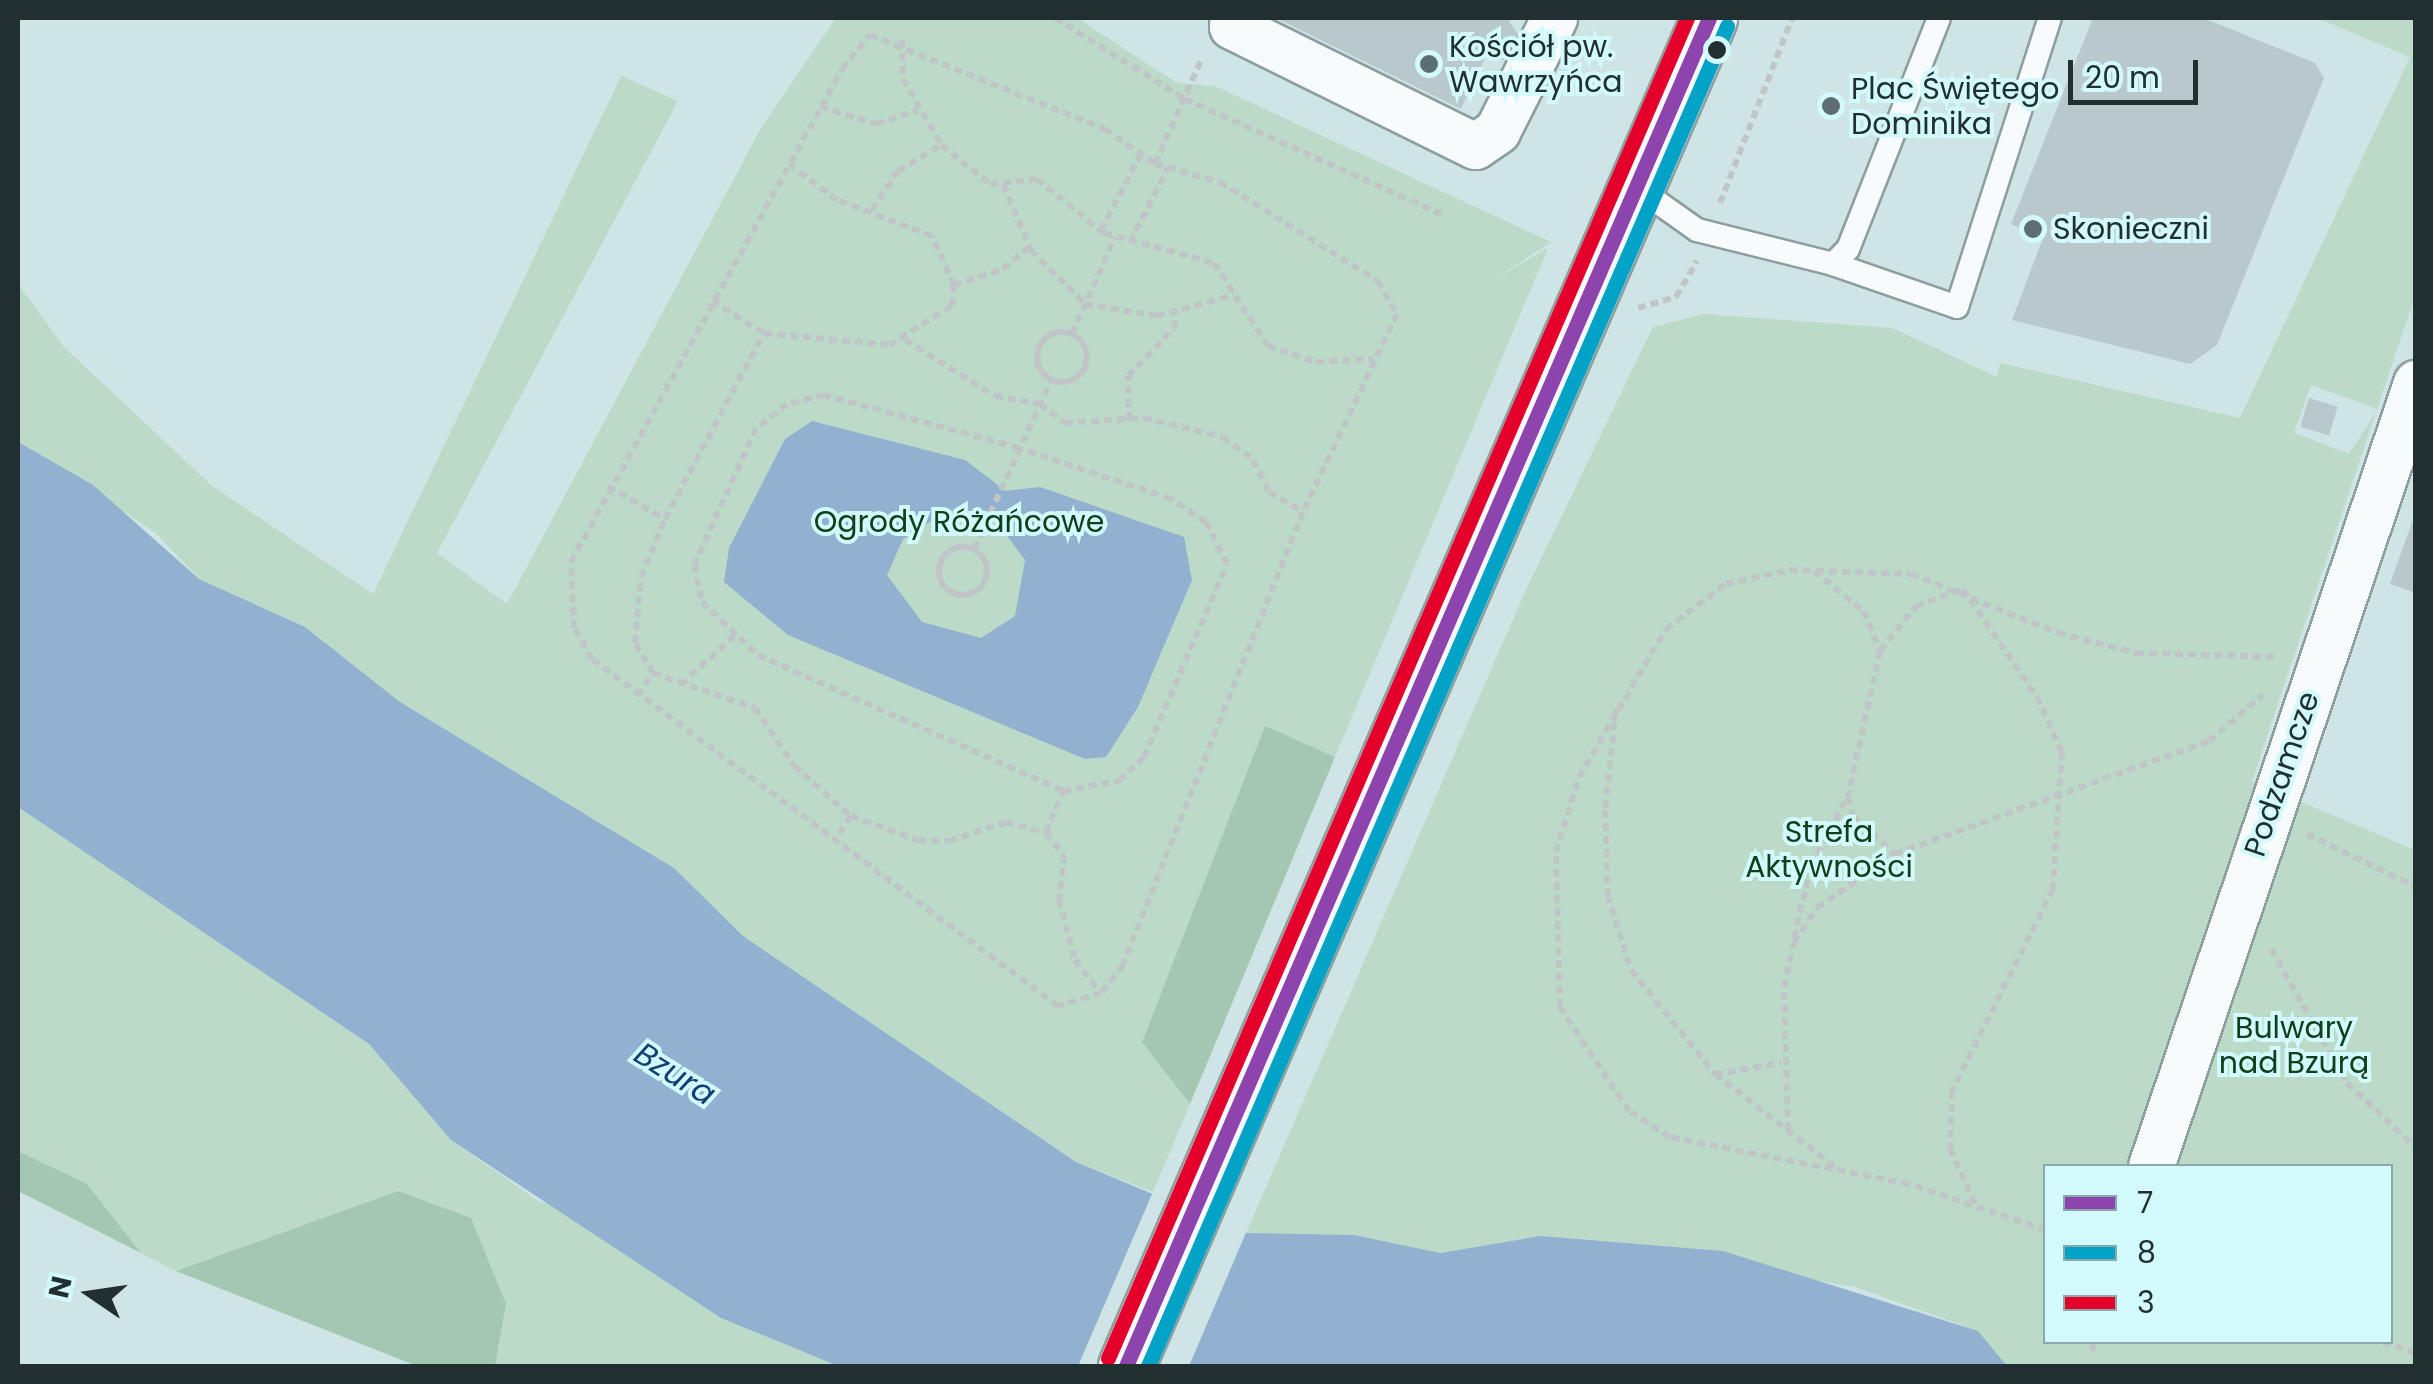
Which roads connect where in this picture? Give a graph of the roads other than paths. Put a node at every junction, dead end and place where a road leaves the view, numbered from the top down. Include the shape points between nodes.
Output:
1 (1554, 18) edge
2 (1709, 18) edge
3 (1939, 18) edge
4 (2050, 18) edge
5 (1234, 22) edge
6 (1638, 189) junction
7 (1833, 264) junction
8 (2416, 383) edge
9 (2152, 1164) edge
10 (1126, 1366) edge

1 - 5 street via 1496,131 1475,146
2 - 6 street
3 - 7 lane via 1848,249
4 - 7 lane via 1957,307
6 - 7 lane via 1698,230
6 - 10 street
8 - 9 street, Podzamcze via 2305,653 2272,805

